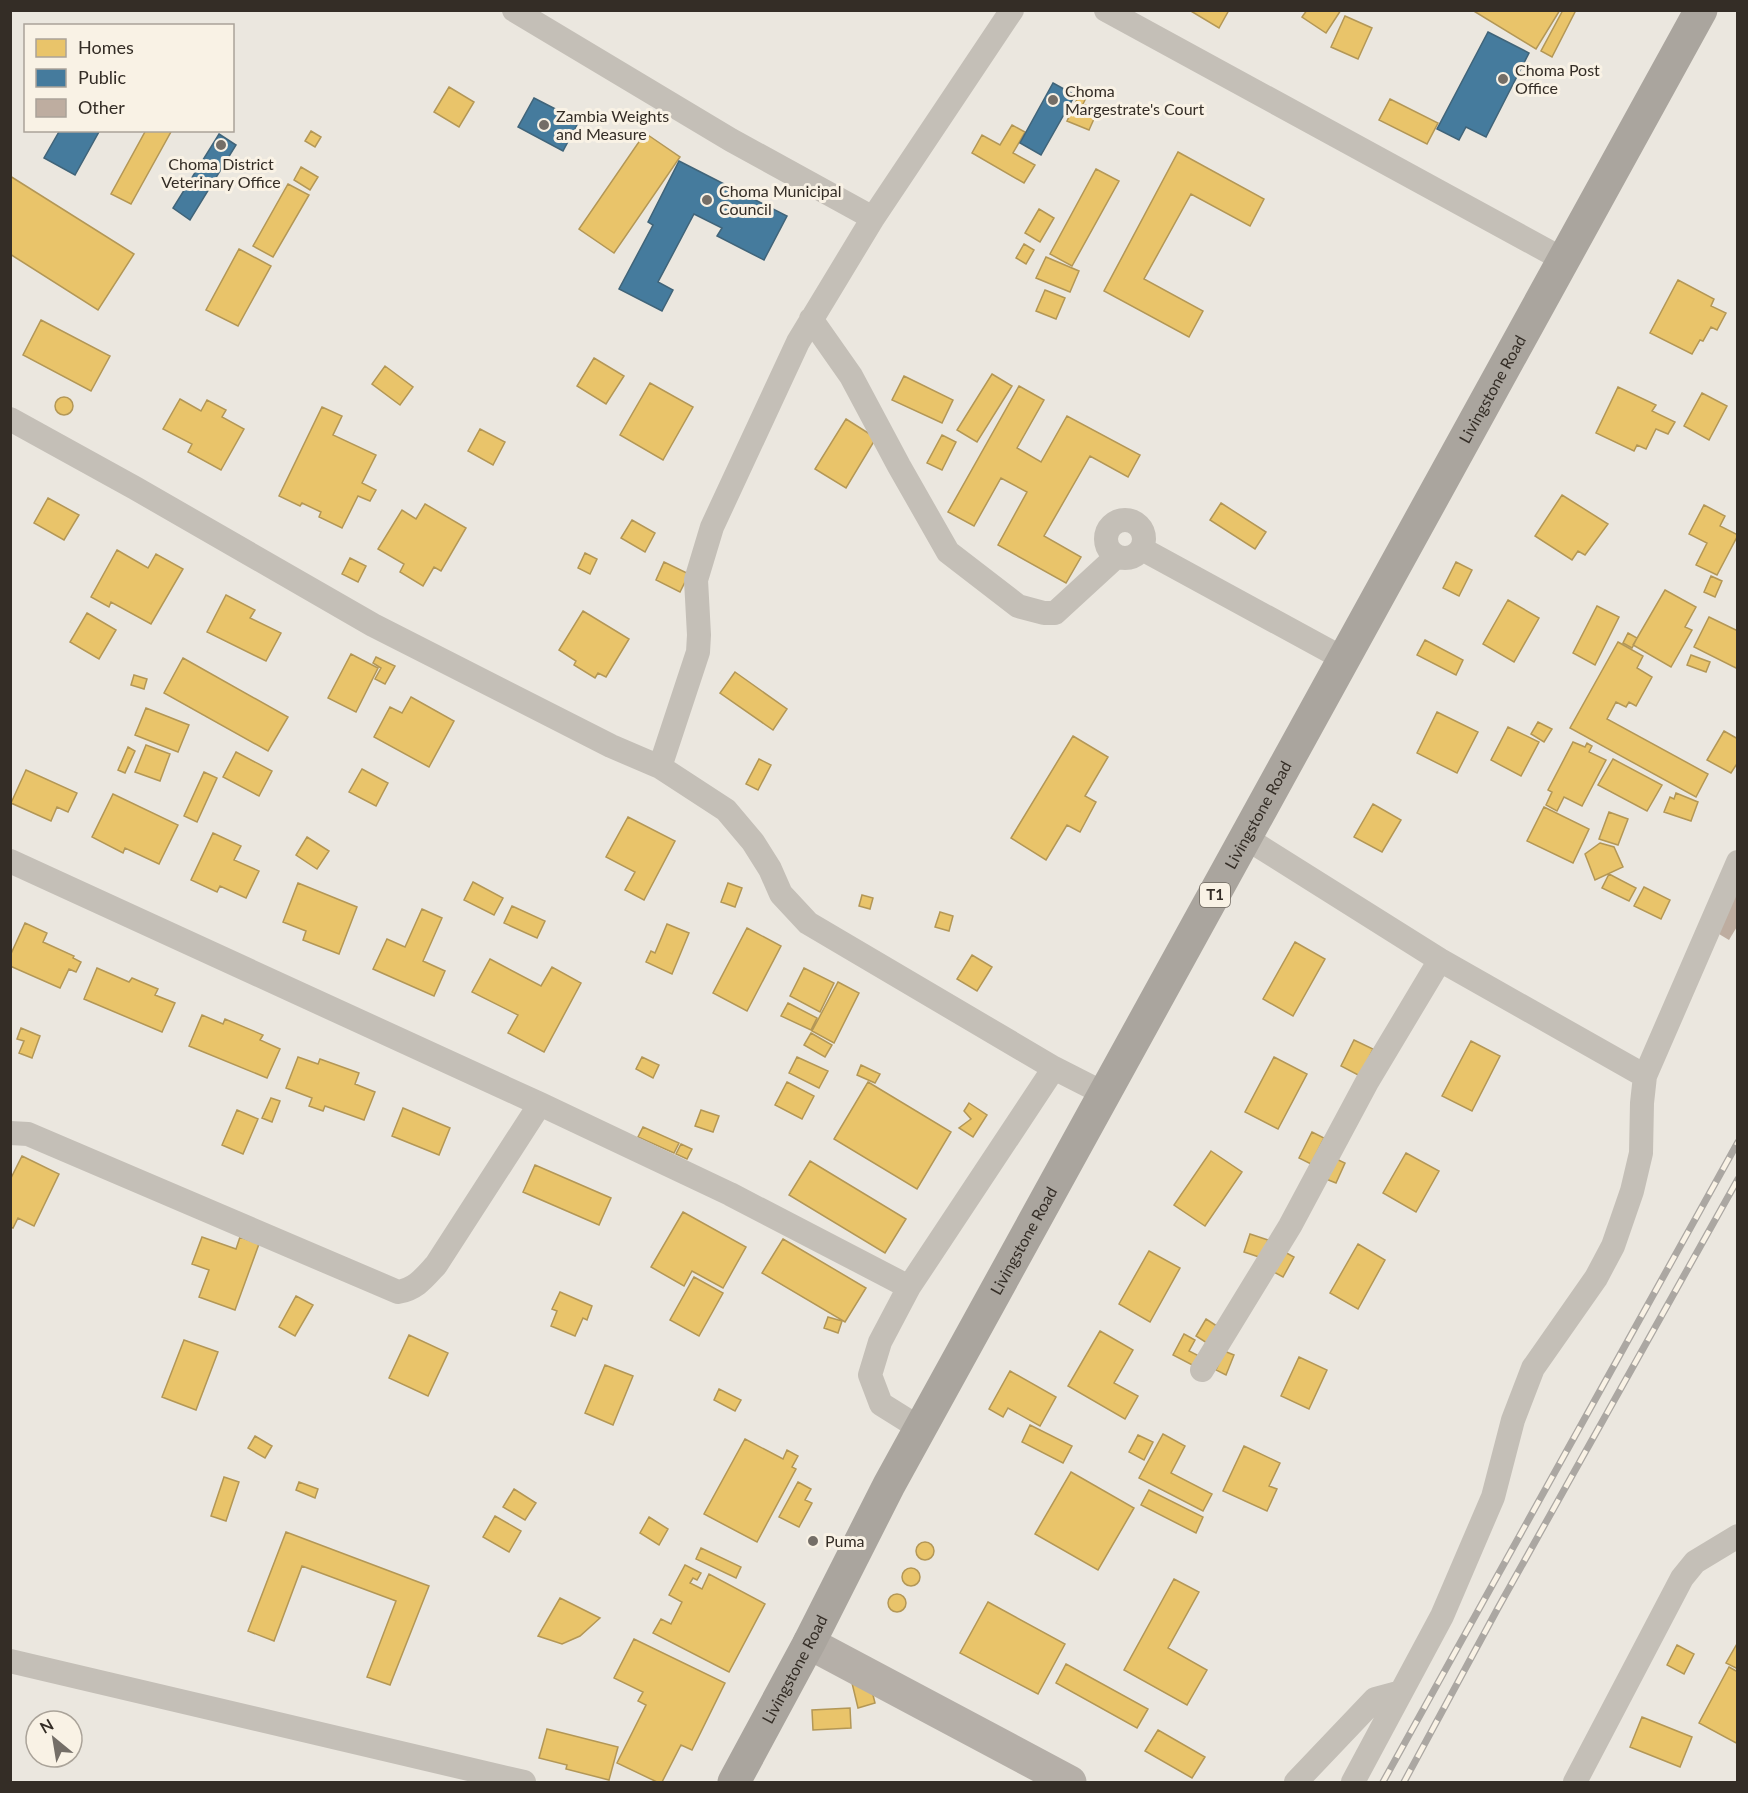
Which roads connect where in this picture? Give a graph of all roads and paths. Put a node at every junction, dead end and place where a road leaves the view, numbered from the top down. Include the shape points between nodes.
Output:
1 (514, 10) edge
2 (1012, 10) edge
3 (1106, 10) edge
4 (1701, 10) edge
5 (873, 218) junction
6 (1564, 260) junction
7 (812, 319) junction
8 (10, 419) edge
9 (1142, 549) junction
10 (1116, 557) junction
11 (1344, 659) junction
12 (660, 768) junction
13 (1246, 838) junction
14 (10, 861) edge
15 (1737, 862) edge
16 (1440, 960) junction
17 (1054, 1068) junction
18 (1645, 1076) junction
19 (1105, 1094) junction
20 (540, 1104) junction
21 (10, 1133) edge
22 (909, 1287) junction
23 (1202, 1370) dead end
24 (921, 1429) junction
25 (1737, 1536) edge
26 (809, 1643) junction
27 (10, 1661) edge
28 (1401, 1692) junction
29 (524, 1782) edge
30 (734, 1782) edge
31 (1070, 1782) edge
32 (1296, 1782) edge
33 (1353, 1782) edge
34 (1575, 1782) edge

1 - 5 street via 731,140
2 - 5 street
3 - 6 street
4 - 6 highway, Livingstone Road / T1
5 - 7 street
6 - 11 highway, Livingstone Road / T1
7 - 10 street via 851,376 948,552 1018,606 1044,613 1056,613
7 - 12 street via 711,527 696,580 698,652
8 - 12 street via 373,625
9 - 10 street via 1131,558
9 - 10 street via 1142,528 1134,521 1114,522 1105,541 1108,551
9 - 11 street
11 - 13 highway, Livingstone Road / T1
12 - 17 street via 726,810 753,842 781,894 808,923
13 - 16 street
13 - 19 highway, Livingstone Road / T1
14 - 20 street
15 - 18 street
16 - 18 street
16 - 23 street via 1367,1082 1290,1226
17 - 19 street
17 - 22 street
18 - 28 street via 1641,1153 1613,1246 1596,1278 1533,1368 1513,1420 1493,1497 1442,1616
19 - 24 highway, Livingstone Road / T1
20 - 21 street via 436,1265 409,1290 398,1292 28,1134
20 - 22 street via 730,1194
22 - 24 street via 880,1342 870,1375 881,1404
24 - 26 highway, Livingstone Road / T1
25 - 34 street via 1695,1562 1682,1578
26 - 30 highway, Livingstone Road / T1
26 - 31 street
27 - 29 street
28 - 32 street via 1375,1699
28 - 33 street

